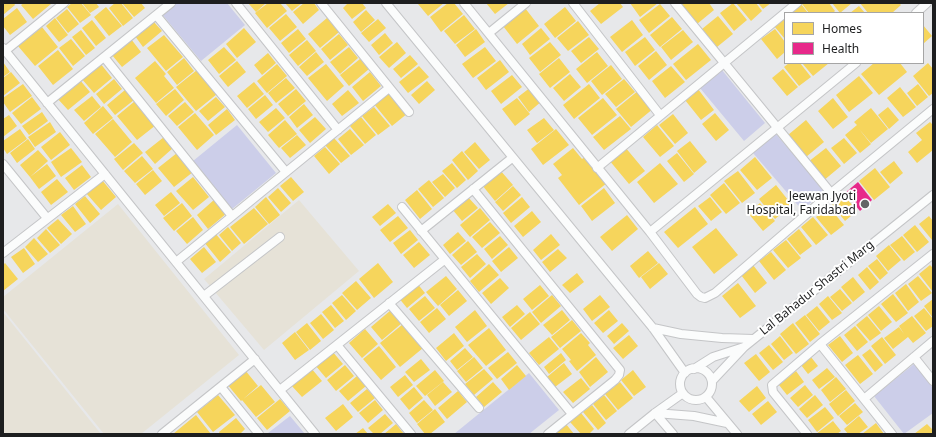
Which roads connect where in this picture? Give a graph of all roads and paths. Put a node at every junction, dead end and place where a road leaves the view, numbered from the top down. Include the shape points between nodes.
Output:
1 (171, 3) edge
2 (236, 3) edge
3 (320, 3) edge
4 (386, 3) edge
5 (464, 3) edge
6 (526, 3) edge
7 (573, 3) edge
8 (675, 3) edge
9 (797, 3) edge
10 (927, 3) edge
11 (61, 4) edge
12 (786, 12) edge
13 (917, 12) edge
14 (784, 14) edge
15 (156, 15) junction
16 (489, 33) junction
17 (4, 49) edge
18 (104, 57) junction
19 (725, 63) junction
20 (855, 64) edge
21 (389, 88) junction
22 (47, 103) junction
23 (933, 109) edge
24 (409, 112) dead end
25 (660, 115) junction
26 (778, 128) junction
27 (338, 130) junction
28 (512, 158) junction
29 (3, 165) edge
30 (597, 168) junction
31 (286, 172) junction
32 (105, 174) junction
33 (473, 189) junction
34 (831, 193) junction
35 (933, 195) edge
36 (402, 207) dead end
37 (232, 216) junction
38 (47, 218) junction
39 (421, 231) junction
40 (650, 232) junction
41 (280, 237) dead end
42 (3, 253) edge
43 (933, 254) edge
44 (444, 260) junction
45 (176, 262) junction
46 (204, 296) junction
47 (390, 303) junction
48 (653, 328) junction
49 (753, 340) junction
50 (933, 341) edge
51 (820, 344) junction
52 (337, 345) junction
53 (744, 347) junction
54 (914, 357) junction
55 (255, 359) junction
56 (694, 369) junction
57 (685, 373) junction
58 (712, 381) junction
59 (933, 381) edge
60 (221, 388) junction
61 (280, 390) junction
62 (683, 393) junction
63 (706, 397) junction
64 (864, 399) junction
65 (479, 408) dead end
66 (655, 413) junction
67 (572, 414) junction
68 (727, 423) junction
69 (162, 434) edge
70 (259, 434) edge
71 (316, 434) edge
72 (412, 434) edge
73 (548, 434) edge
74 (629, 434) edge
75 (673, 434) edge
76 (737, 434) edge
77 (807, 434) edge
78 (892, 434) edge

1 - 15 street
2 - 27 street
3 - 21 street
4 - 28 street
5 - 16 street
6 - 16 street
7 - 25 street
8 - 19 street
9 - 12 street
10 - 13 street
11 - 17 street
14 - 19 street
15 - 18 street
15 - 31 street
16 - 30 street
17 - 22 street
18 - 22 street
18 - 37 street
19 - 25 street
19 - 26 street
20 - 26 street
21 - 24 street
21 - 27 street
22 - 32 street
23 - 34 street
25 - 30 street
26 - 34 street
26 - 40 street
27 - 31 street
28 - 33 street
28 - 48 street
29 - 38 street
30 - 40 street
31 - 37 street
32 - 38 street
32 - 45 street
33 - 39 street
33 - 67 street via 620,370 614,380
34 - 40 street via 715,293 705,298 697,294
35 - 49 street, Lal Bahadur Shastri Marg
36 - 39 street
37 - 45 street
38 - 42 street
39 - 44 street
41 - 46 street
43 - 51 street
44 - 47 street
44 - 67 street
45 - 46 street
46 - 55 street
47 - 52 street
47 - 65 street
48 - 49 street via 688,335
48 - 57 street
49 - 53 street, Lal Bahadur Shastri Marg
50 - 54 street
51 - 64 street
51 - 77 street via 772,385 773,392
52 - 61 street
52 - 72 street
53 - 56 street, Lal Bahadur Shastri Marg via 713,357
53 - 58 street
54 - 59 street
54 - 64 street
55 - 60 street
55 - 61 street
56 - 57 street
56 - 58 street via 704,370
57 - 62 street via 681,383
58 - 63 street via 711,390
60 - 69 street
60 - 70 street
61 - 71 street
62 - 63 street via 696,400
62 - 66 street
63 - 68 street
64 - 78 street
66 - 68 street via 694,416
66 - 74 street
66 - 75 street
67 - 73 street
68 - 76 street

